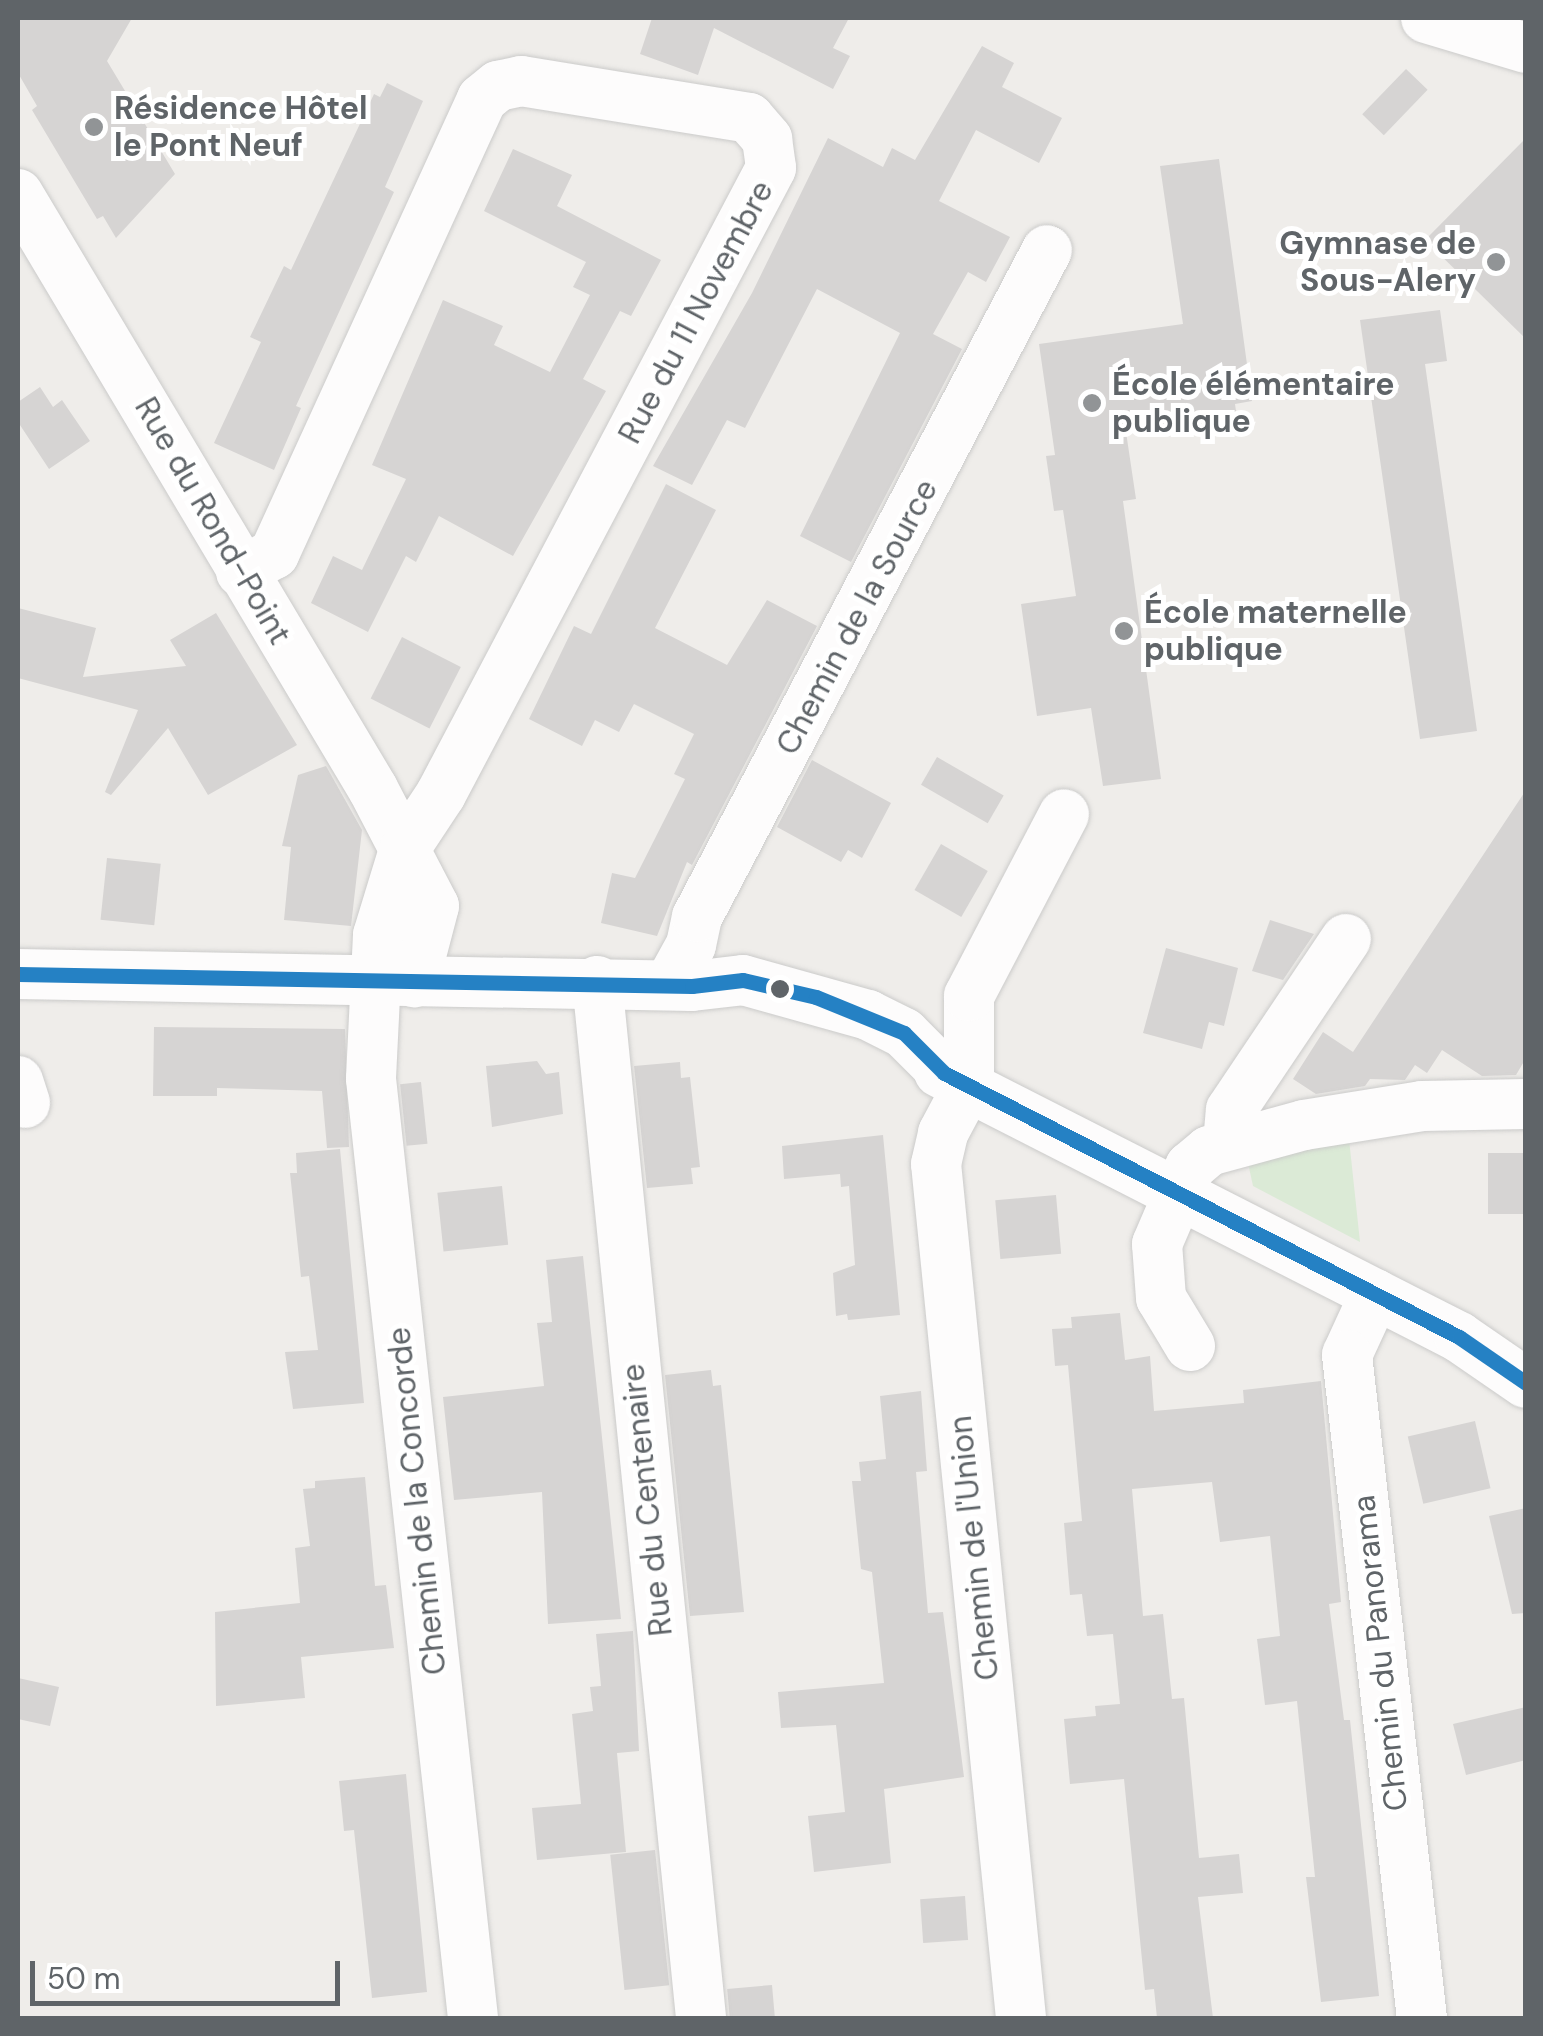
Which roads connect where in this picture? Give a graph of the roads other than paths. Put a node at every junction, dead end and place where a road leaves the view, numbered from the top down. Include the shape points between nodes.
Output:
1 (1426, 18) edge
2 (1526, 48) edge
3 (18, 194) edge
4 (1047, 250) dead end
5 (242, 572) junction
6 (1064, 814) dead end
7 (404, 850) junction
8 (434, 906) junction
9 (1346, 939) dead end
10 (18, 974) edge
11 (597, 981) junction
12 (394, 982) junction
13 (491, 982) junction
14 (681, 985) junction
15 (957, 1078) junction
16 (1525, 1103) edge
17 (1228, 1142) junction
18 (1177, 1192) junction
19 (1374, 1294) junction
20 (1190, 1346) dead end
21 (1526, 1383) edge
22 (473, 2018) edge
23 (701, 2018) edge
24 (1021, 2018) edge
25 (1422, 2018) edge

1 - 2 street
3 - 5 street, Rue du Rond-Point
4 - 14 street, Chemin de la Source via 697,917
5 - 7 street, Rue du Rond-Point
5 - 7 street, Rue du 11 Novembre via 274,554 482,100 498,86 521,82 750,118 767,139 771,168 441,794
6 - 15 street via 970,996
7 - 8 street, Rue du Rond-Point
7 - 12 street via 378,936
8 - 12 street
8 - 13 street, Rue du Rond-Point
9 - 17 street via 1232,1110
10 - 12 street
11 - 13 street
11 - 14 street
11 - 23 street, Rue du Centenaire
12 - 13 street
12 - 22 street, Chemin de la Concorde via 371,1080
14 - 15 street via 881,1058
15 - 18 street
15 - 24 street, Chemin de l'Union via 936,1164
16 - 17 street via 1422,1106
17 - 18 street via 1190,1167
18 - 19 street
18 - 20 street via 1156,1266 1161,1298
19 - 21 street via 1483,1351
19 - 25 street, Chemin du Panorama via 1349,1341 1348,1371

